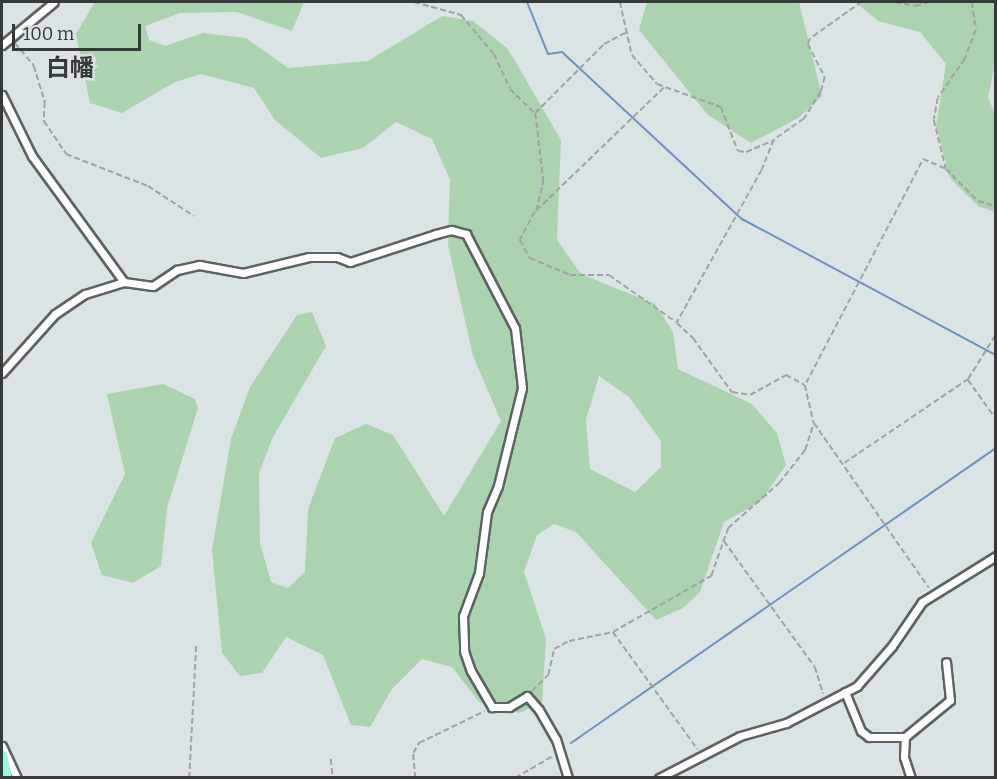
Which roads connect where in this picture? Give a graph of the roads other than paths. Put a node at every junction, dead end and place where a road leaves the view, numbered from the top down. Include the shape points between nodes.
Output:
1 (54, 2) edge
2 (2, 45) edge
3 (2, 95) edge
4 (124, 282) junction
5 (2, 373) edge
6 (996, 556) edge
7 (946, 662) dead end
8 (845, 692) junction
9 (905, 737) junction
10 (2, 746) edge
11 (2, 755) edge
12 (7, 777) edge
13 (17, 777) edge
14 (568, 777) edge
15 (659, 777) edge
16 (911, 777) edge

1 - 2 street
3 - 4 street via 32,156
4 - 5 street via 70,303 36,332
4 - 14 street via 153,286 177,270 199,265 243,273 309,257 337,257 350,262 444,232 466,234 515,328 522,367 518,406 498,486 487,512 486,539 461,634 471,671 492,708 509,706 527,696 539,710
6 - 8 street via 933,594 906,621 866,678
7 - 9 street via 950,700
8 - 9 street via 861,731 869,737
8 - 15 street via 826,704
9 - 16 street via 904,757
10 - 13 street
11 - 12 main road

